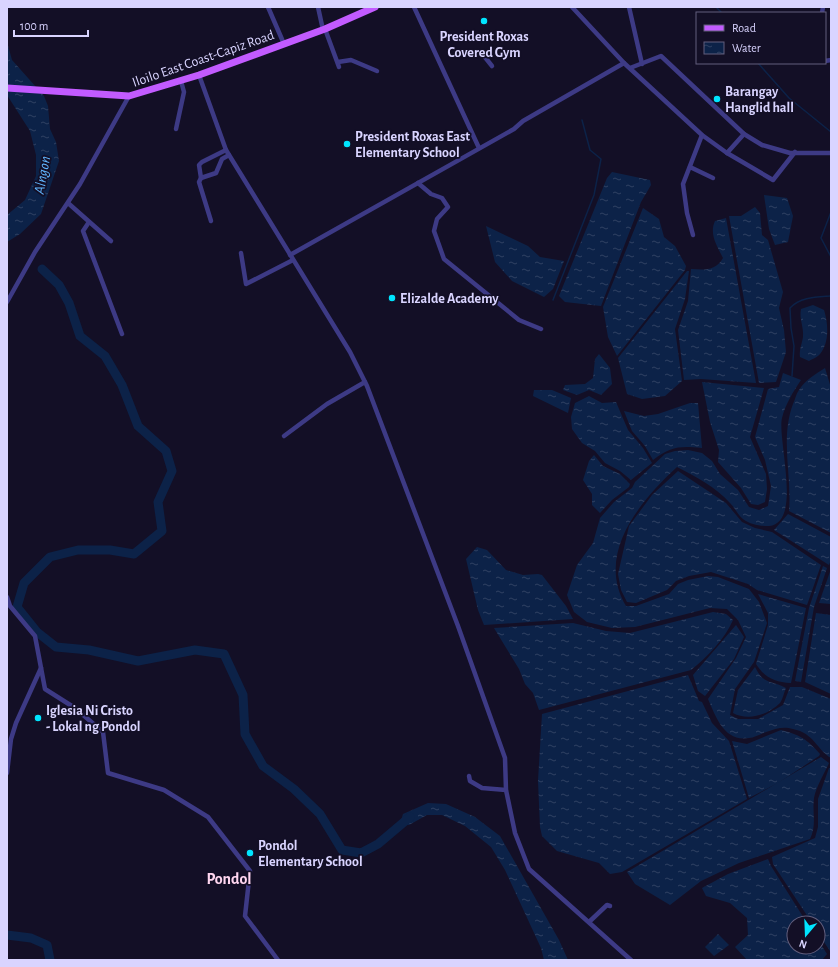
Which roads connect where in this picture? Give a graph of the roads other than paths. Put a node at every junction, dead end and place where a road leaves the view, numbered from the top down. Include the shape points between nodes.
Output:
1 (268, 7) edge
2 (318, 7) edge
3 (375, 7) edge
4 (414, 7) edge
5 (572, 7) edge
6 (629, 7) edge
7 (367, 8) edge
8 (324, 29) junction
9 (284, 44) junction
10 (484, 56) dead end
11 (624, 63) junction
12 (642, 64) junction
13 (492, 66) dead end
14 (630, 68) junction
15 (377, 71) dead end
16 (199, 75) junction
17 (181, 81) junction
18 (7, 88) edge
19 (129, 96) junction
20 (176, 129) dead end
21 (744, 134) junction
22 (702, 135) junction
23 (479, 148) junction
24 (226, 150) junction
25 (795, 152) junction
26 (727, 153) junction
27 (829, 153) edge
28 (229, 155) junction
29 (690, 167) junction
30 (201, 178) junction
31 (713, 178) dead end
32 (418, 183) junction
33 (68, 203) junction
34 (212, 220) dead end
35 (89, 222) junction
36 (693, 235) dead end
37 (111, 240) dead end
38 (242, 253) dead end
39 (292, 257) junction
40 (7, 302) edge
41 (541, 329) dead end
42 (122, 334) dead end
43 (365, 382) junction
44 (284, 436) dead end
45 (7, 598) edge
46 (41, 668) junction
47 (7, 773) edge
48 (469, 776) dead end
49 (506, 790) junction
50 (610, 906) dead end
51 (589, 922) junction
52 (278, 960) edge
53 (631, 960) edge

1 - 9 street
2 - 8 street
3 - 7 main road, Iloilo East Coast-Capiz Road
4 - 23 street
5 - 11 street
6 - 12 street
7 - 8 main road, Iloilo East Coast-Capiz Road
8 - 9 main road, Iloilo East Coast-Capiz Road
8 - 15 street via 339,64 352,60
9 - 16 main road, Iloilo East Coast-Capiz Road
10 - 13 street
11 - 14 street
11 - 23 street
12 - 14 street
12 - 21 street via 661,56
14 - 22 street
16 - 17 main road, Iloilo East Coast-Capiz Road
16 - 24 street
17 - 19 main road, Iloilo East Coast-Capiz Road
17 - 20 street via 184,92
18 - 19 main road, Iloilo East Coast-Capiz Road
19 - 33 street
21 - 25 street via 762,145 790,153
21 - 26 street
22 - 26 street
22 - 29 street
23 - 32 street
24 - 28 street
24 - 30 street via 199,165
25 - 26 street via 773,180
25 - 27 street
28 - 30 street via 222,159 216,173
28 - 39 street
29 - 31 street
29 - 36 street via 683,184
30 - 34 street via 199,182
32 - 39 street
32 - 41 street via 431,194 442,198 448,207 437,219 434,231 444,259 519,320
33 - 35 street
33 - 40 street via 35,252
35 - 37 street
35 - 42 street via 83,231
38 - 39 street via 246,284
39 - 43 street via 350,352
43 - 44 street via 327,404
43 - 49 street via 458,626 505,758
45 - 46 street via 10,606 36,636
46 - 47 street via 16,723 11,739
46 - 52 street via 45,689 76,708 103,732 108,773 164,790 208,817 250,871 245,916
48 - 49 street via 470,781 482,788
49 - 51 street via 515,832 529,870
50 - 51 street via 603,908
51 - 53 street

